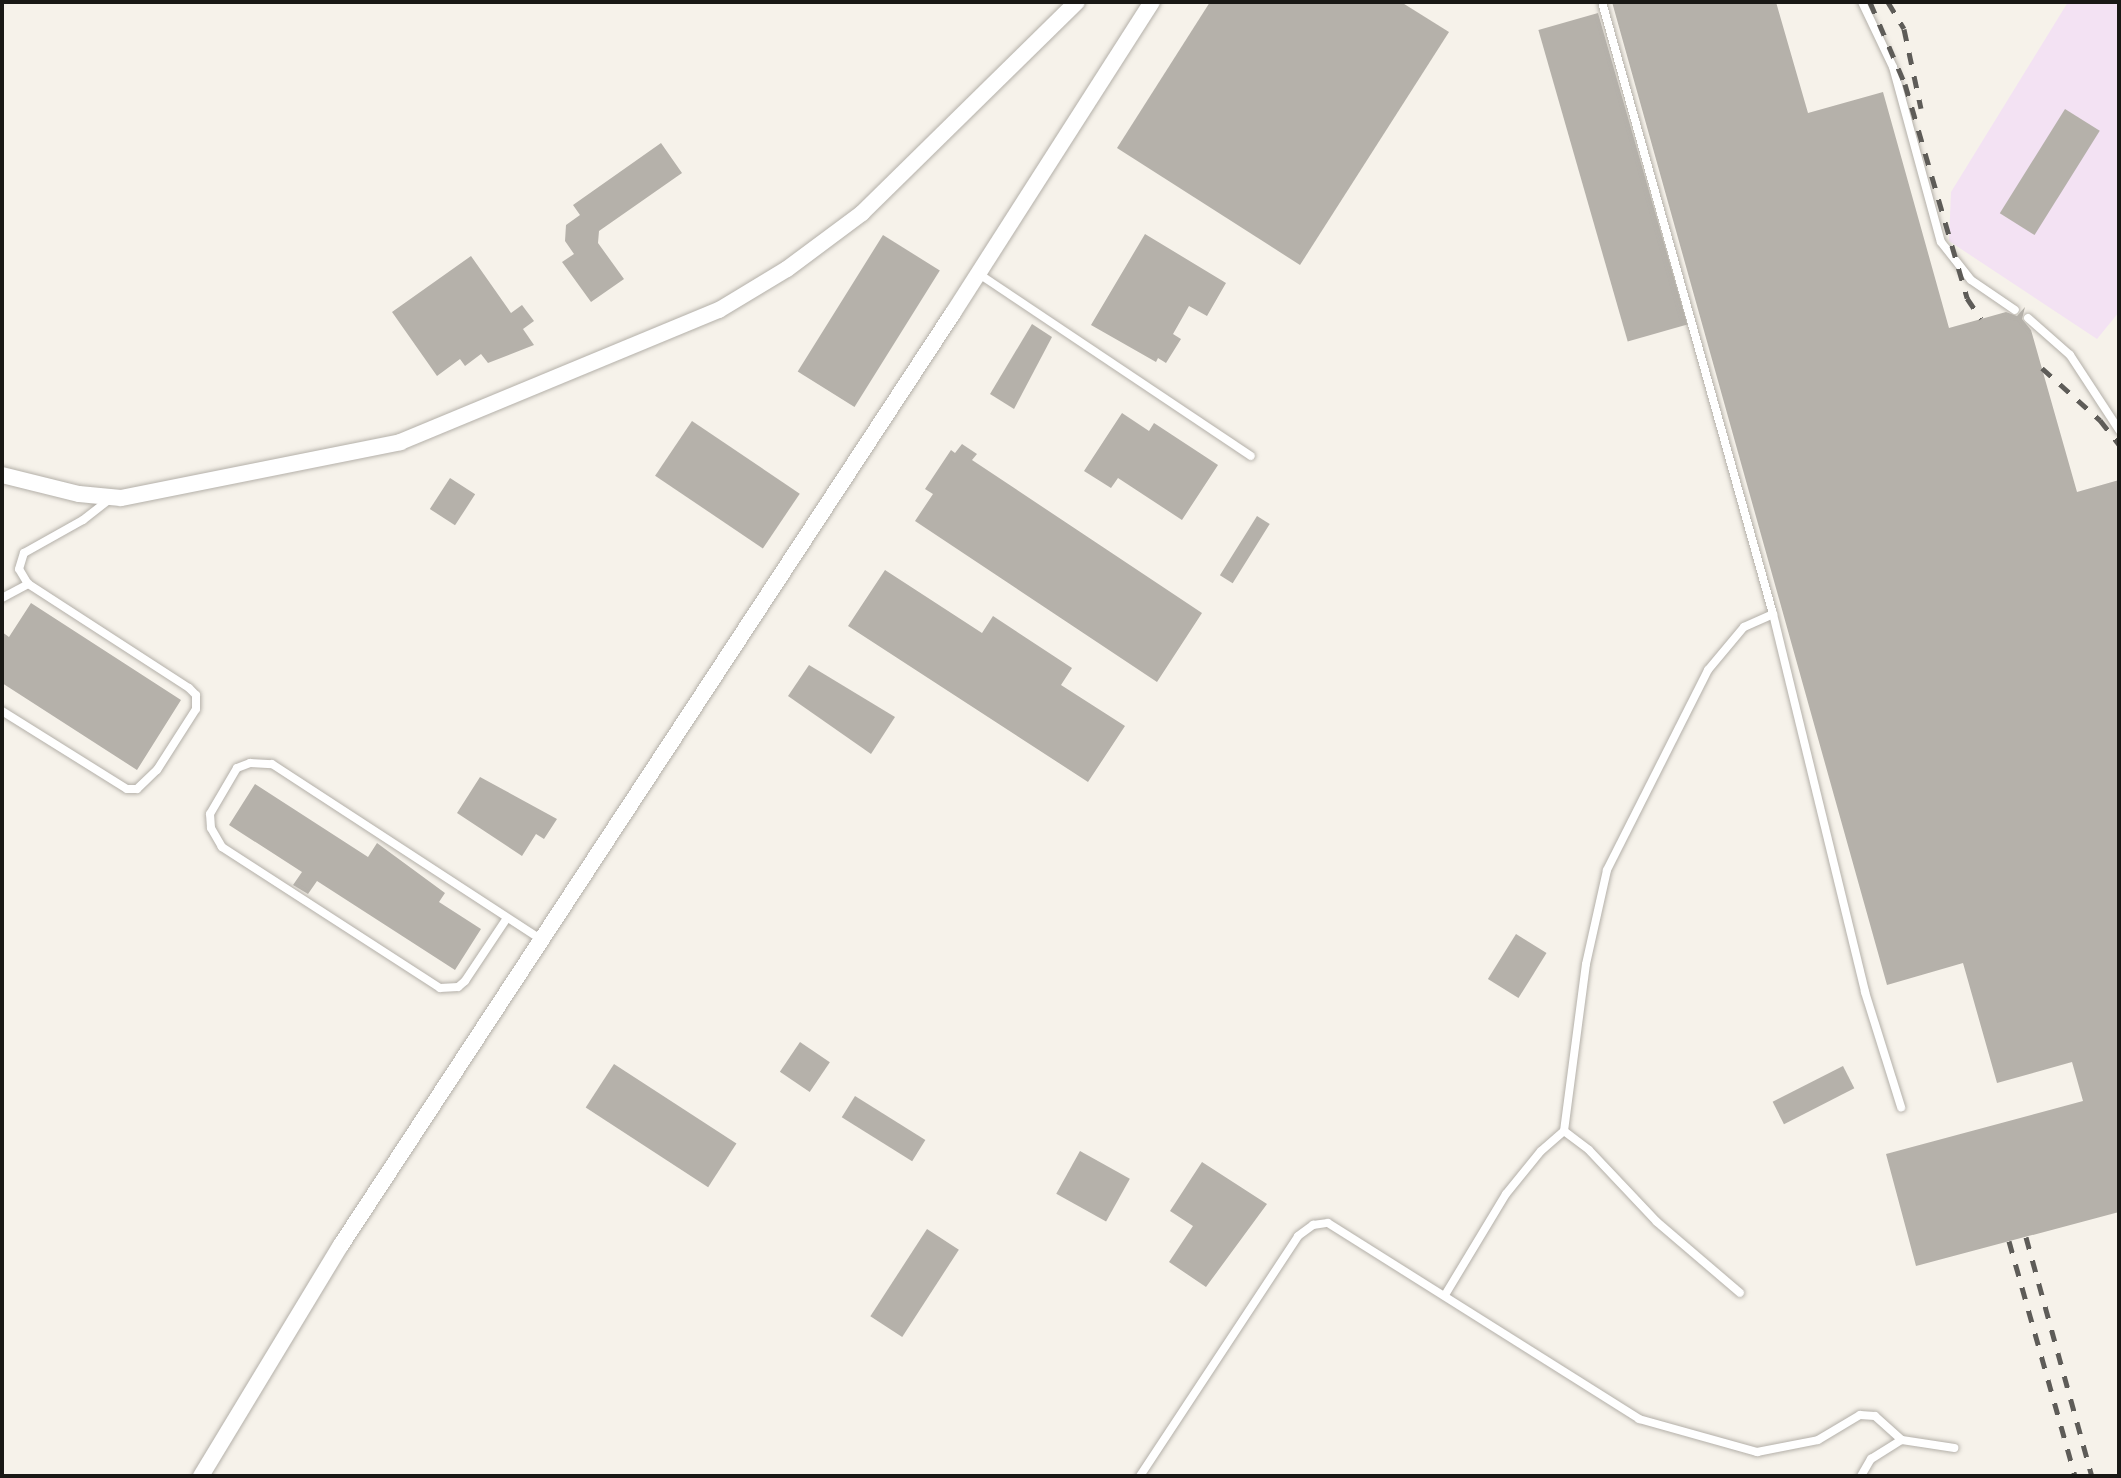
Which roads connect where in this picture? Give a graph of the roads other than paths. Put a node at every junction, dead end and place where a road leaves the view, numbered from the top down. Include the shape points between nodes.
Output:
1 (1077, 2) edge
2 (1152, 2) edge
3 (1602, 2) edge
4 (1862, 2) edge
5 (979, 274) junction
6 (2015, 310) dead end
7 (2028, 318) dead end
8 (2119, 430) edge
9 (1251, 456) dead end
10 (2, 475) edge
11 (111, 498) junction
12 (28, 583) junction
13 (2, 597) edge
14 (1773, 614) junction
15 (2, 711) edge
16 (507, 918) junction
17 (542, 940) junction
18 (1901, 1107) dead end
19 (1564, 1131) junction
20 (1740, 1293) dead end
21 (1445, 1295) junction
22 (1902, 1440) junction
23 (1954, 1448) dead end
24 (201, 1476) edge
25 (1140, 1476) edge
26 (1861, 1476) edge

1 - 11 street via 862,214 788,269 719,310 400,442
2 - 5 street
3 - 14 lane
4 - 6 lane via 1893,67 1941,243 1964,274
5 - 9 lane
5 - 17 street
7 - 8 lane via 2070,355
10 - 11 street
11 - 12 lane via 24,554 19,569
12 - 13 lane
12 - 15 lane via 189,688 196,695 196,709 157,770 137,789 127,789
14 - 18 lane via 1865,992
14 - 19 lane via 1744,627 1708,670 1607,870 1586,964
16 - 16 lane via 272,764 237,768 210,814 211,828 222,847 440,988 458,987 465,981
16 - 17 lane
17 - 24 street via 341,1245
19 - 20 lane via 1589,1150 1657,1222
19 - 21 lane via 1506,1194
21 - 22 lane via 1639,1419 1702,1439 1757,1452 1818,1440 1860,1415 1887,1423
21 - 25 lane via 1345,1231 1328,1223 1313,1225 1298,1236
22 - 23 lane
22 - 26 lane via 1871,1459

